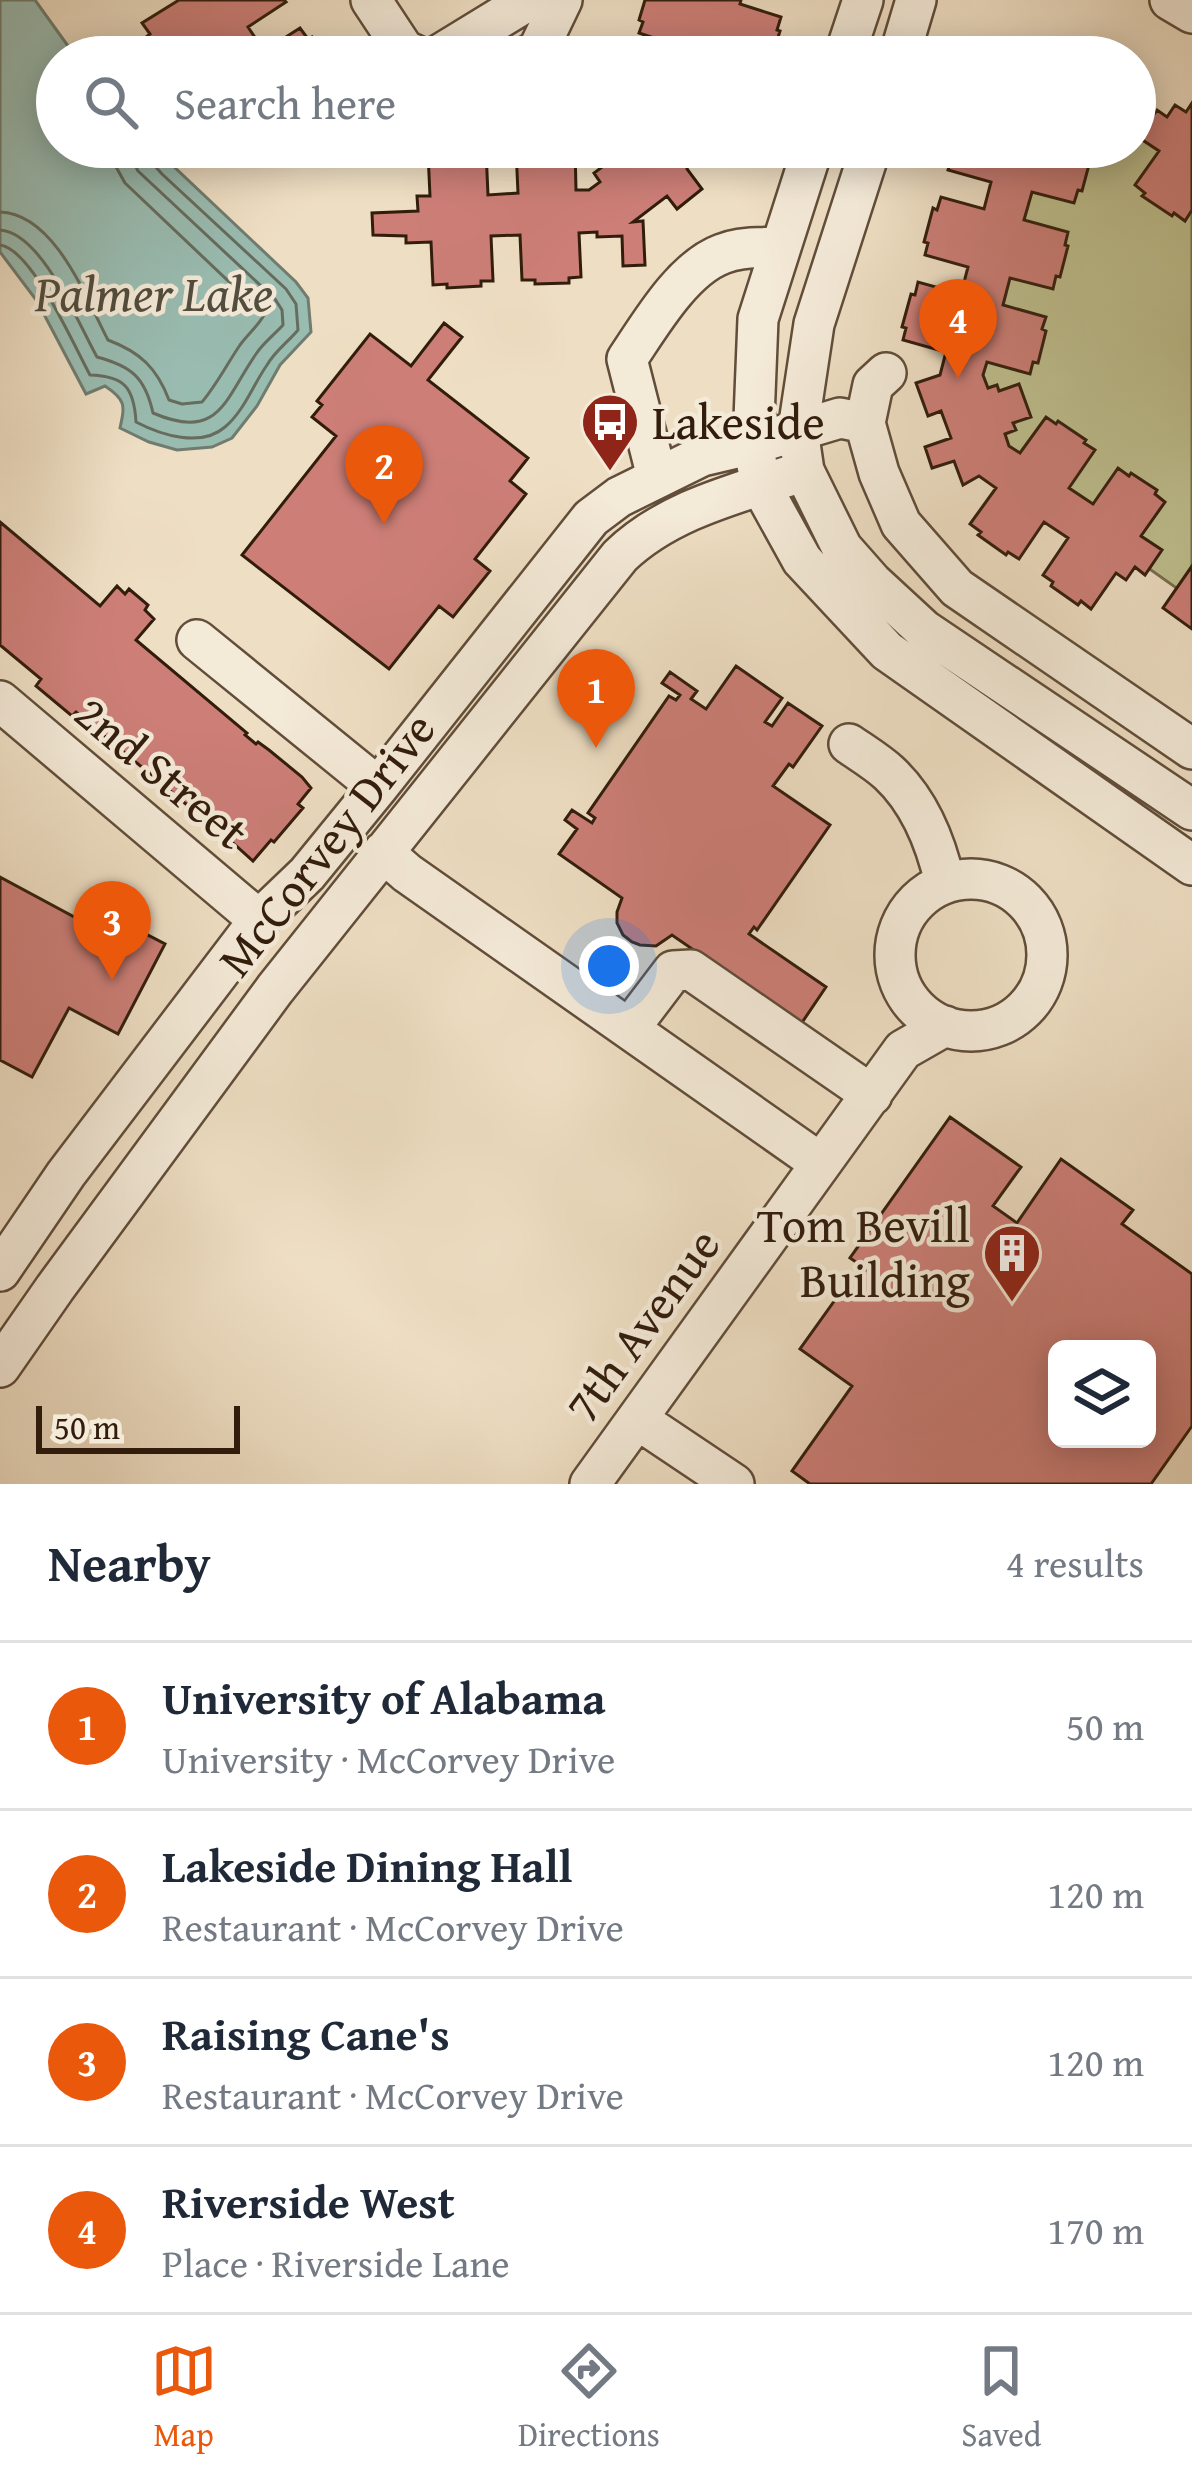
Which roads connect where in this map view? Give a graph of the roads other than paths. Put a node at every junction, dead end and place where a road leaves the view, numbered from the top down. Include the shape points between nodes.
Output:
1 (371, 0) edge
2 (529, 0) edge
3 (562, 0) edge
4 (863, 0) edge
5 (916, 0) edge
6 (1170, 0) edge
7 (1192, 13) edge
8 (395, 36) edge
9 (470, 36) edge
10 (545, 36) edge
11 (851, 36) edge
12 (905, 36) edge
13 (807, 168) edge
14 (864, 168) edge
15 (779, 248) junction
16 (886, 373) dead end
17 (866, 423) junction
18 (798, 430) junction
19 (754, 444) junction
20 (804, 471) junction
21 (657, 477) junction
22 (761, 486) junction
23 (197, 640) dead end
24 (0, 701) edge
25 (850, 744) dead end
26 (1192, 748) edge
27 (390, 773) junction
28 (1192, 810) edge
29 (383, 852) junction
30 (1192, 865) edge
31 (945, 884) junction
32 (259, 920) junction
33 (275, 989) junction
34 (910, 1001) junction
35 (945, 1026) junction
36 (629, 1029) junction
37 (904, 1050) junction
38 (872, 1095) junction
39 (820, 1163) junction
40 (0, 1271) edge
41 (0, 1294) edge
42 (33, 1318) junction
43 (0, 1367) edge
44 (637, 1419) junction
45 (590, 1484) edge
46 (734, 1484) edge

1 - 8 street
2 - 9 street
3 - 10 street
4 - 11 street
5 - 12 street
6 - 7 street
13 - 15 street
14 - 18 street via 814,324
15 - 19 street via 758,320
15 - 21 street via 722,254 687,276 627,359
16 - 17 street via 873,385
17 - 18 street, McCorvey Drive via 840,418
17 - 26 street via 901,524 957,588
18 - 19 street, McCorvey Drive
18 - 20 street
19 - 21 street, McCorvey Drive
19 - 22 street
20 - 22 street, McCorvey Drive
20 - 28 street via 842,548 924,630
21 - 27 street, McCorvey Drive via 591,518
22 - 29 street, McCorvey Drive via 640,537
22 - 30 street via 802,560 886,651
23 - 27 street
24 - 32 street, 2nd Street
25 - 31 street via 890,773 920,812
27 - 29 street
27 - 32 street, McCorvey Drive
29 - 33 street, McCorvey Drive
29 - 36 street
31 - 34 street, 7th Avenue via 924,895 897,934 899,982
31 - 35 street, 7th Avenue via 969,879 1015,892 1034,911 1048,961 1042,986 1006,1024 980,1031
32 - 33 street
32 - 40 street, McCorvey Drive
33 - 42 street, McCorvey Drive
34 - 35 street
34 - 37 street, 7th Avenue
35 - 37 street, 7th Avenue
36 - 38 street via 673,971 691,970
36 - 39 street
37 - 38 street, 7th Avenue
38 - 39 street, 7th Avenue
39 - 44 street, 7th Avenue
41 - 42 street
42 - 43 street, McCorvey Drive
44 - 45 street, 7th Avenue
44 - 46 street

